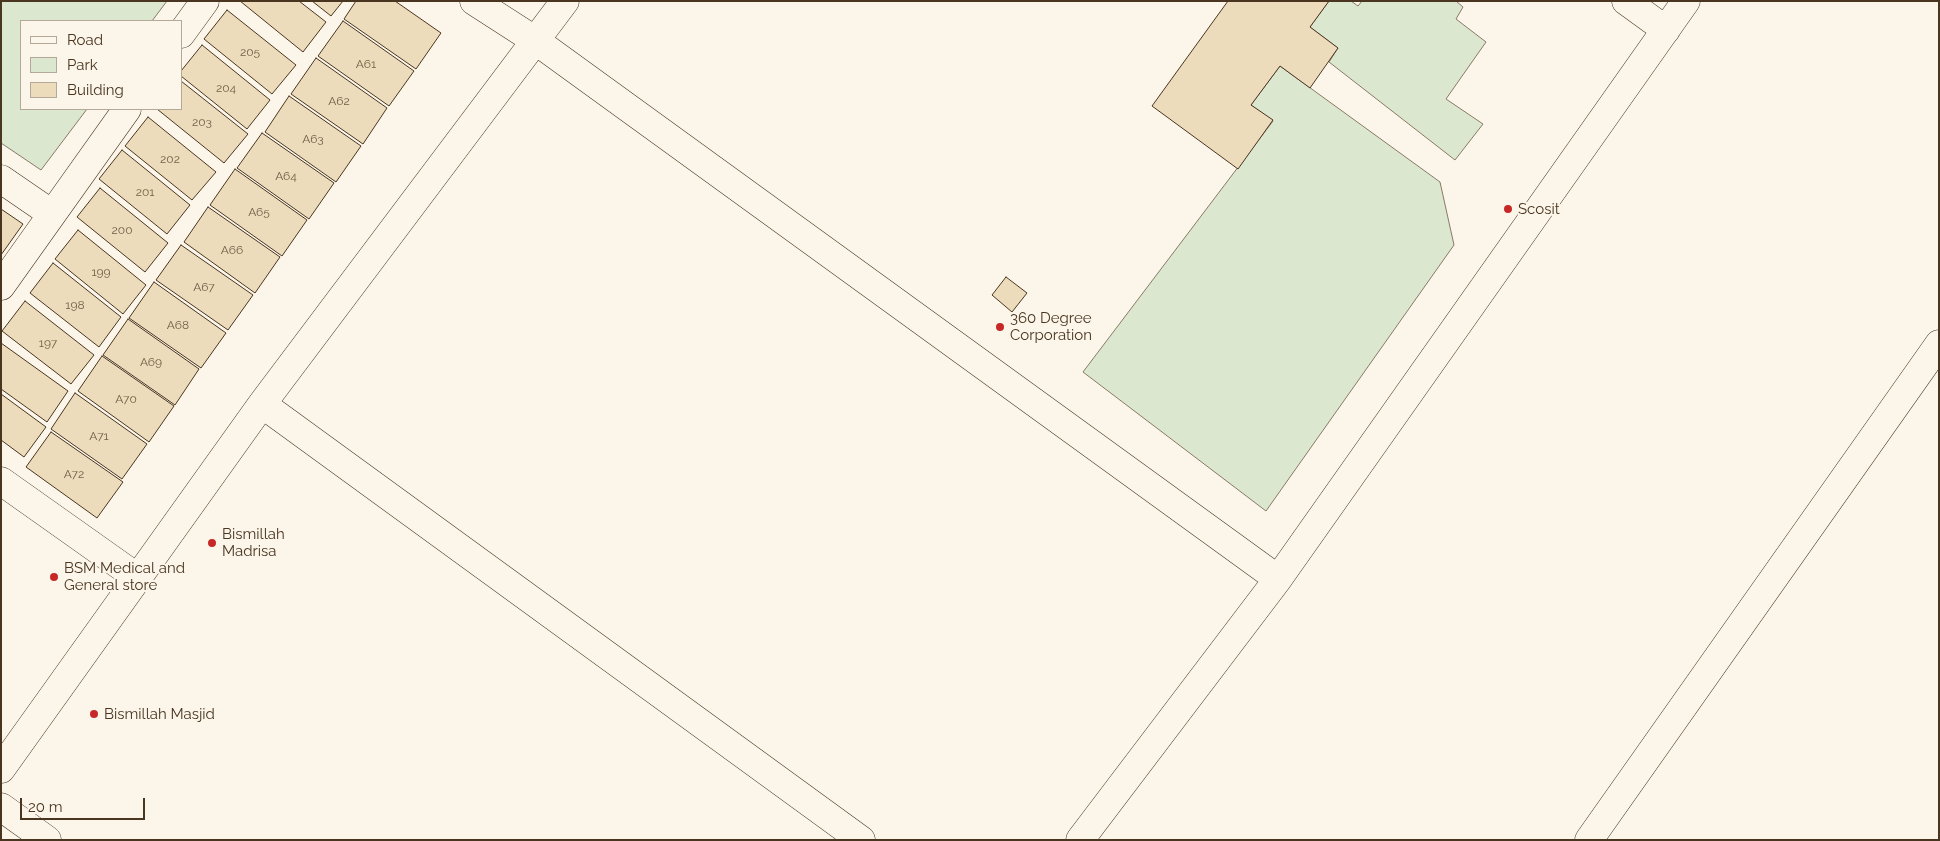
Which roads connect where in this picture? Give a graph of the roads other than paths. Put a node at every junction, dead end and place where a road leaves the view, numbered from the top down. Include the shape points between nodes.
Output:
1 (205, 1) edge
2 (474, 1) edge
3 (565, 1) edge
4 (1626, 1) edge
5 (1686, 1) edge
6 (1666, 30) junction
7 (182, 33) edge
8 (536, 41) junction
9 (126, 110) edge
10 (1, 179) edge
11 (52, 214) junction
12 (1, 286) edge
13 (1939, 344) edge
14 (262, 404) junction
15 (1, 481) edge
16 (138, 578) junction
17 (1278, 579) junction
18 (1, 769) edge
19 (1, 807) edge
20 (47, 840) edge
21 (861, 840) edge
22 (1080, 840) edge
23 (1589, 840) edge

1 - 7 street
2 - 8 street
3 - 8 street
4 - 6 street
5 - 6 street
6 - 17 street
8 - 14 street
8 - 17 street
9 - 11 street
10 - 11 street
11 - 12 street
13 - 23 street
14 - 16 street
14 - 21 street
15 - 16 street
16 - 18 street
17 - 22 street
19 - 20 street

